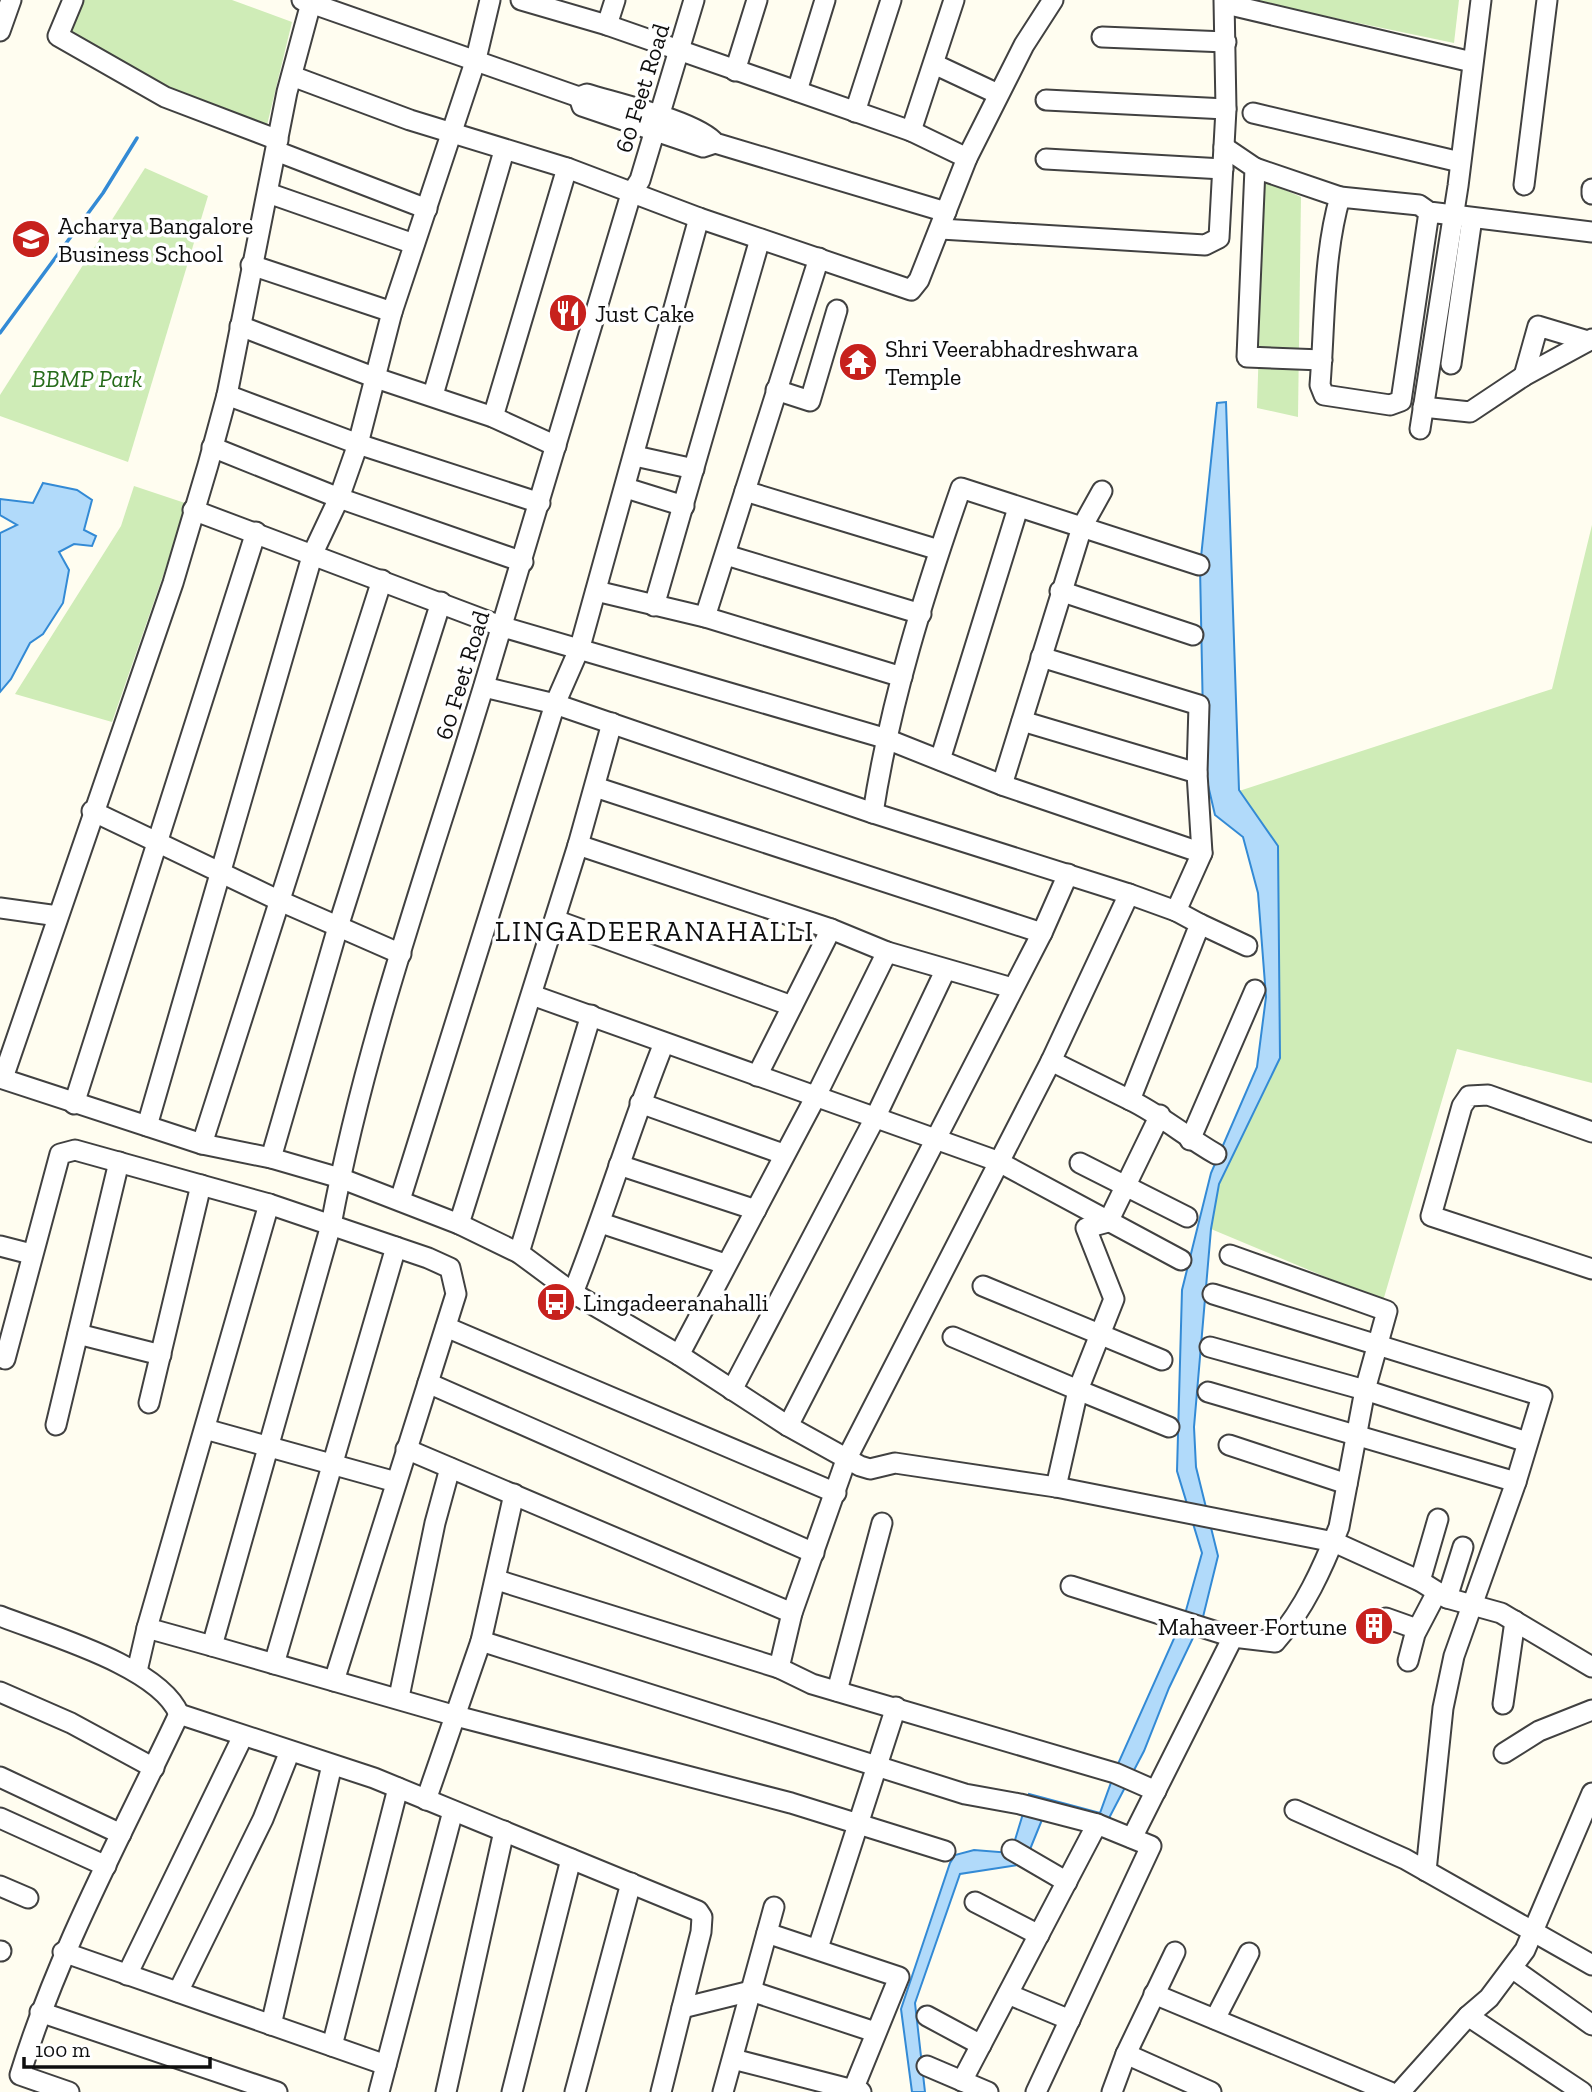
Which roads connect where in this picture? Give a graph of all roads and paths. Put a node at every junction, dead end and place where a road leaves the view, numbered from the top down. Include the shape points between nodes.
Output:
1 (73, 0) edge
2 (490, 0) edge
3 (521, 0) edge
4 (615, 0) edge
5 (681, 0) edge
6 (694, 0) edge
7 (757, 0) edge
8 (825, 0) edge
9 (891, 0) edge
10 (954, 0) edge
11 (1053, 0) edge
12 (1481, 0) edge
13 (1547, 0) edge
14 (7, 1) edge
15 (306, 2) edge
16 (1225, 2) edge
17 (548, 4) edge
18 (607, 25) junction
19 (0, 32) edge
20 (1102, 37) dead end
21 (1226, 41) junction
22 (673, 49) junction
23 (476, 59) junction
24 (1472, 62) junction
25 (934, 64) junction
26 (735, 71) junction
27 (292, 75) junction
28 (797, 91) junction
29 (998, 94) junction
30 (1046, 100) dead end
31 (1226, 109) junction
32 (855, 112) junction
33 (1253, 113) dead end
34 (652, 122) junction
35 (911, 131) junction
36 (450, 132) junction
37 (277, 146) junction
38 (1224, 146) junction
39 (504, 151) junction
40 (967, 158) junction
41 (1046, 159) dead end
42 (1460, 162) junction
43 (1255, 168) junction
44 (567, 169) junction
45 (1223, 169) junction
46 (1524, 185) dead end
47 (632, 190) junction
48 (268, 193) junction
49 (1340, 197) junction
50 (427, 208) junction
51 (1429, 212) junction
52 (1462, 217) junction
53 (699, 218) junction
54 (944, 221) junction
55 (1592, 232) edge
56 (760, 239) junction
57 (414, 244) junction
58 (820, 258) junction
59 (251, 265) junction
60 (836, 310) dead end
61 (392, 312) junction
62 (240, 326) junction
63 (1590, 340) edge
64 (1322, 360) junction
65 (1451, 365) dead end
66 (1524, 376) junction
67 (376, 378) junction
68 (776, 390) junction
69 (227, 394) junction
70 (433, 396) junction
71 (1423, 407) junction
72 (493, 417) junction
73 (1420, 429) dead end
74 (358, 444) junction
75 (556, 446) junction
76 (212, 447) junction
77 (635, 456) junction
78 (694, 469) junction
79 (626, 488) junction
80 (745, 491) junction
81 (1102, 491) dead end
82 (339, 498) junction
83 (540, 503) junction
84 (684, 506) junction
85 (1017, 508) junction
86 (193, 510) junction
87 (1082, 527) junction
88 (256, 532) junction
89 (939, 550) junction
90 (313, 553) junction
91 (726, 555) junction
92 (523, 562) junction
93 (1199, 565) dead end
94 (382, 580) junction
95 (596, 591) junction
96 (1060, 591) junction
97 (441, 602) junction
98 (654, 606) junction
99 (920, 614) junction
100 (705, 617) junction
101 (503, 627) junction
102 (1193, 635) dead end
103 (580, 647) junction
104 (1041, 657) junction
105 (902, 677) junction
106 (484, 687) junction
107 (555, 705) junction
108 (1022, 721) junction
109 (612, 723) junction
110 (884, 738) junction
111 (940, 760) junction
112 (1197, 773) junction
113 (1002, 785) junction
114 (595, 787) junction
115 (92, 811) junction
116 (873, 813) junction
117 (158, 841) junction
118 (579, 845) junction
119 (1202, 853) junction
120 (221, 872) junction
121 (1068, 874) junction
122 (1129, 894) junction
123 (280, 901) junction
124 (0, 908) edge
125 (1176, 911) junction
126 (58, 916) junction
127 (555, 920) junction
128 (1200, 924) junction
129 (338, 927) junction
130 (831, 929) junction
131 (1042, 933) junction
132 (1247, 946) dead end
133 (887, 952) junction
134 (401, 954) junction
135 (946, 971) junction
136 (1012, 988) junction
137 (1255, 990) dead end
138 (532, 995) junction
139 (793, 1006) junction
140 (591, 1015) junction
141 (664, 1043) junction
142 (1051, 1061) junction
143 (757, 1076) junction
144 (1, 1078) edge
145 (815, 1098) junction
146 (1130, 1100) junction
147 (640, 1103) junction
148 (74, 1104) junction
149 (1160, 1115) junction
150 (876, 1116) junction
151 (147, 1126) junction
152 (1592, 1132) edge
153 (936, 1139) junction
154 (1190, 1140) junction
155 (202, 1144) junction
156 (783, 1154) junction
157 (1216, 1154) dead end
158 (271, 1158) junction
159 (997, 1161) junction
160 (119, 1162) junction
161 (1080, 1163) dead end
162 (620, 1165) junction
163 (340, 1178) junction
164 (201, 1185) junction
165 (1125, 1187) junction
166 (400, 1200) junction
167 (270, 1204) junction
168 (756, 1210) junction
169 (1187, 1217) dead end
170 (1108, 1222) junction
171 (601, 1223) junction
172 (331, 1224) junction
173 (459, 1224) junction
174 (0, 1245) edge
175 (396, 1247) junction
176 (519, 1253) junction
177 (31, 1254) junction
178 (1230, 1255) dead end
179 (1181, 1260) dead end
180 (725, 1264) junction
181 (1592, 1269) edge
182 (983, 1286) dead end
183 (573, 1293) junction
184 (1213, 1294) dead end
185 (0, 1305) edge
186 (20, 1309) junction
187 (446, 1327) junction
188 (78, 1334) junction
189 (1100, 1334) junction
190 (953, 1337) dead end
191 (1376, 1346) junction
192 (1210, 1348) dead end
193 (161, 1355) junction
194 (679, 1355) junction
195 (5, 1359) dead end
196 (1162, 1360) dead end
197 (428, 1383) junction
198 (732, 1390) junction
199 (1078, 1390) junction
200 (1365, 1390) junction
201 (1208, 1392) dead end
202 (149, 1404) dead end
203 (56, 1425) dead end
204 (788, 1426) junction
205 (1169, 1427) dead end
206 (205, 1429) junction
207 (1356, 1438) junction
208 (1527, 1442) junction
209 (1229, 1445) dead end
210 (267, 1447) junction
211 (406, 1449) junction
212 (846, 1460) junction
213 (334, 1465) junction
214 (450, 1468) junction
215 (396, 1482) junction
216 (1516, 1482) junction
217 (1347, 1484) junction
218 (1056, 1488) junction
219 (836, 1493) junction
220 (514, 1494) junction
221 (1438, 1519) dead end
222 (882, 1523) dead end
223 (1334, 1542) junction
224 (1463, 1547) dead end
225 (814, 1553) junction
226 (497, 1580) junction
227 (1420, 1581) junction
228 (1071, 1586) dead end
229 (1442, 1595) junction
230 (1472, 1604) junction
231 (792, 1613) junction
232 (0, 1616) edge
233 (1386, 1618) dead end
234 (1515, 1621) junction
235 (147, 1628) junction
236 (1417, 1629) junction
237 (1233, 1637) junction
238 (481, 1641) junction
239 (212, 1646) junction
240 (1408, 1661) dead end
241 (274, 1664) junction
242 (1592, 1667) edge
243 (779, 1668) junction
244 (137, 1671) junction
245 (334, 1681) junction
246 (837, 1691) junction
247 (0, 1692) edge
248 (399, 1697) junction
249 (1503, 1704) dead end
250 (896, 1707) junction
251 (1592, 1710) edge
252 (179, 1714) junction
253 (456, 1716) junction
254 (243, 1736) junction
255 (290, 1751) junction
256 (1504, 1753) dead end
257 (878, 1764) junction
258 (332, 1765) junction
259 (154, 1768) junction
260 (0, 1777) edge
261 (397, 1788) junction
262 (1156, 1791) junction
263 (1592, 1793) edge
264 (426, 1800) junction
265 (1295, 1810) dead end
266 (453, 1811) junction
267 (0, 1818) edge
268 (859, 1823) junction
269 (1097, 1824) junction
270 (504, 1831) junction
271 (121, 1834) junction
272 (1574, 1835) junction
273 (1132, 1838) junction
274 (1592, 1845) edge
275 (1012, 1850) dead end
276 (945, 1852) dead end
277 (571, 1859) junction
278 (106, 1866) junction
279 (1426, 1871) junction
280 (1067, 1882) junction
281 (631, 1883) junction
282 (0, 1886) edge
283 (28, 1898) dead end
284 (975, 1902) dead end
285 (774, 1907) dead end
286 (767, 1933) junction
287 (1532, 1933) junction
288 (1039, 1935) junction
289 (818, 1948) junction
290 (64, 1952) junction
291 (1175, 1952) dead end
292 (1249, 1952) dead end
293 (1592, 1965) edge
294 (1512, 1968) junction
295 (127, 1975) junction
296 (751, 1991) junction
297 (178, 1992) junction
298 (1008, 1994) junction
299 (1154, 1994) junction
300 (682, 2008) junction
301 (40, 2012) junction
302 (927, 2016) dead end
303 (1468, 2016) junction
304 (1215, 2019) junction
305 (1070, 2020) junction
306 (271, 2025) junction
307 (1592, 2025) edge
308 (875, 2032) junction
309 (981, 2045) junction
310 (332, 2046) junction
311 (1126, 2054) junction
312 (733, 2059) junction
313 (386, 2066) junction
314 (927, 2066) dead end
315 (962, 2081) junction
316 (857, 2091) edge
317 (69, 2092) edge
318 (277, 2092) edge
319 (379, 2092) edge
320 (446, 2092) edge
321 (512, 2092) edge
322 (575, 2092) edge
323 (661, 2092) edge
324 (723, 2092) edge
325 (988, 2092) edge
326 (1036, 2092) edge
327 (1112, 2092) edge
328 (1211, 2092) edge
329 (1390, 2092) edge
330 (1401, 2092) edge
331 (1582, 2092) edge

1 - 37 street via 58,36 165,97
2 - 23 street
3 - 17 street
4 - 18 street
5 - 22 street, 60 Feet Road
6 - 22 street, 60 Feet Road
7 - 26 street
8 - 28 street
9 - 32 street
10 - 25 street
11 - 29 street
12 - 24 street
13 - 46 street
14 - 19 street
15 - 23 street
15 - 27 street
16 - 21 street
16 - 24 street
17 - 18 street
18 - 22 street
20 - 21 street
21 - 31 street
22 - 26 street
22 - 34 street, 60 Feet Road
23 - 34 street via 579,97 583,106
23 - 36 street
24 - 42 street
25 - 29 street
25 - 35 street
26 - 28 street
27 - 36 street
27 - 37 street
28 - 32 street
29 - 40 street
30 - 31 street
31 - 38 street
32 - 35 street
33 - 42 street
34 - 47 street, 60 Feet Road via 640,180
34 - 54 street via 707,133 715,143
35 - 40 street
36 - 39 street
36 - 50 street
37 - 48 street
37 - 50 street
38 - 43 street
38 - 45 street
39 - 44 street
39 - 70 street
40 - 54 street
41 - 45 street
42 - 52 street
43 - 49 street
43 - 64 street via 1247,357
44 - 47 street
44 - 72 street
45 - 54 street via 1219,238 1205,245
47 - 53 street
47 - 75 street, 60 Feet Road
48 - 57 street
48 - 59 street
49 - 51 street via 1419,205
49 - 64 street
50 - 57 street
51 - 52 street
51 - 64 street via 1401,401 1390,405 1324,395
52 - 55 street
52 - 65 street
52 - 71 street
53 - 56 street
53 - 77 street
54 - 58 street via 911,290
56 - 58 street
56 - 78 street
57 - 61 street
58 - 68 street
59 - 61 street
59 - 62 street
60 - 68 street via 810,401
61 - 67 street
62 - 67 street
62 - 69 street
63 - 66 street
63 - 66 street via 1538,326
66 - 71 street via 1470,412
67 - 70 street
67 - 74 street
68 - 80 street
69 - 74 street
69 - 76 street
70 - 72 street
71 - 73 street
72 - 75 street
74 - 82 street
74 - 83 street
75 - 83 street, 60 Feet Road
76 - 82 street
76 - 86 street
77 - 78 street
77 - 79 street
78 - 84 street
79 - 84 street
79 - 95 street
80 - 89 street
80 - 91 street
81 - 87 street
82 - 90 street
82 - 92 street
83 - 92 street, 60 Feet Road
84 - 98 street
85 - 87 street
85 - 89 street via 961,488
85 - 111 street
86 - 88 street
86 - 115 street via 173,583
87 - 93 street
87 - 96 street
88 - 90 street
88 - 117 street
89 - 99 street
90 - 94 street
90 - 120 street
91 - 99 street
91 - 100 street
92 - 101 street, 60 Feet Road
94 - 97 street
94 - 123 street
95 - 98 street
95 - 103 street
96 - 102 street
96 - 104 street
97 - 101 street
97 - 129 street
98 - 100 street
99 - 105 street
100 - 105 street
101 - 103 street
101 - 106 street, 60 Feet Road
103 - 107 street
103 - 110 street
104 - 108 street
104 - 112 street via 1199,705
105 - 110 street
106 - 107 street
106 - 134 street, 60 Feet Road
107 - 109 street
107 - 166 street
108 - 112 street
108 - 113 street
109 - 114 street
109 - 116 street
110 - 111 street
110 - 116 street
111 - 113 street
112 - 119 street
113 - 119 street
114 - 118 street
114 - 131 street
115 - 117 street
115 - 126 street
116 - 121 street
117 - 120 street
117 - 148 street
118 - 127 street
118 - 130 street
119 - 125 street
120 - 123 street
120 - 151 street
121 - 122 street
121 - 131 street
122 - 125 street
122 - 142 street
123 - 129 street
123 - 155 street
124 - 126 street
125 - 128 street
126 - 144 street
127 - 138 street
127 - 139 street
128 - 132 street
128 - 146 street
129 - 134 street
129 - 158 street
130 - 133 street
130 - 139 street
131 - 136 street
133 - 135 street
133 - 145 street
134 - 163 street, 60 Feet Road
135 - 136 street
135 - 150 street
136 - 153 street
137 - 154 street
138 - 140 street
138 - 173 street
139 - 143 street
140 - 141 street
140 - 176 street
141 - 143 street
141 - 147 street
142 - 146 street
142 - 159 street
143 - 145 street
144 - 148 street
145 - 150 street
145 - 156 street
146 - 149 street
147 - 156 street
147 - 162 street
148 - 151 street
149 - 154 street
149 - 165 street
150 - 153 street
150 - 198 street
151 - 155 street
152 - 181 street via 1488,1095 1469,1096 1462,1106 1431,1216
153 - 159 street
153 - 204 street
154 - 157 street
155 - 158 street
156 - 168 street
158 - 163 street
159 - 170 street
159 - 212 street
160 - 164 street
160 - 177 street via 75,1150 60,1154
160 - 188 street
161 - 165 street
162 - 168 street
162 - 171 street
163 - 166 street
163 - 172 street, 60 Feet Road
164 - 167 street
164 - 193 street
165 - 169 street
165 - 170 street
166 - 173 street
167 - 172 street
167 - 206 street
168 - 180 street
170 - 179 street
170 - 189 street via 1086,1228 1114,1298
171 - 180 street
171 - 183 street
172 - 175 street
172 - 210 street, 60 Feet Road
173 - 176 street
174 - 177 street
175 - 187 street via 450,1268 456,1294
175 - 213 street
176 - 183 street
177 - 186 street
178 - 191 street via 1387,1311
180 - 194 street
182 - 189 street
183 - 194 street
184 - 191 street
185 - 186 street
186 - 195 street
187 - 197 street
187 - 219 street
188 - 193 street
188 - 203 street
189 - 196 street
189 - 199 street
190 - 199 street
191 - 200 street
191 - 208 street via 1542,1396
192 - 200 street
193 - 202 street
194 - 198 street
197 - 211 street
197 - 225 street
198 - 204 street
199 - 205 street
199 - 218 street
200 - 207 street
200 - 208 street
201 - 207 street
204 - 212 street
206 - 210 street
206 - 235 street
207 - 216 street
207 - 217 street
208 - 216 street
209 - 217 street
210 - 213 street
210 - 239 street, 60 Feet Road
211 - 214 street
211 - 215 street
212 - 218 street via 870,1469 895,1463
212 - 219 street
213 - 215 street
213 - 241 street
214 - 220 street
214 - 248 street
215 - 245 street
216 - 230 street
217 - 223 street
218 - 223 street
219 - 225 street
220 - 226 street
220 - 231 street
221 - 227 street
222 - 246 street
223 - 227 street
223 - 237 street via 1293,1622 1275,1642
224 - 229 street
225 - 231 street
226 - 238 street
226 - 243 street
227 - 229 street
228 - 237 street
229 - 230 street
229 - 236 street
230 - 234 street
230 - 279 street via 1459,1636 1443,1708
231 - 243 street
232 - 244 street
233 - 236 street
234 - 242 street
234 - 249 street
235 - 239 street
235 - 244 street
236 - 240 street
237 - 262 street
238 - 253 street
238 - 257 street
239 - 241 street
241 - 245 street
243 - 246 street
244 - 252 street via 173,1699
245 - 248 street
246 - 250 street
247 - 259 street via 71,1723
248 - 253 street
250 - 257 street
250 - 262 street via 1122,1776
251 - 256 street via 1539,1731
252 - 254 street
252 - 259 street
253 - 264 street
253 - 268 street
254 - 255 street
254 - 295 street
255 - 258 street
255 - 297 street via 263,1819
257 - 268 street
257 - 269 street via 965,1794
258 - 261 street
258 - 306 street
259 - 271 street
260 - 271 street
261 - 264 street
261 - 310 street
262 - 273 street
263 - 272 street
264 - 266 street
265 - 279 street
266 - 270 street
266 - 313 street
267 - 278 street
268 - 276 street
268 - 289 street
269 - 273 street
269 - 280 street
270 - 277 street
270 - 320 street
271 - 278 street
272 - 274 street
272 - 287 street
273 - 305 street via 1151,1846
275 - 280 street
277 - 281 street
277 - 321 street
278 - 290 street
279 - 287 street
280 - 288 street
281 - 300 street via 698,1910 702,1917
281 - 322 street
282 - 283 street
284 - 288 street
285 - 286 street
286 - 289 street
286 - 296 street
287 - 293 street
287 - 294 street
288 - 298 street
289 - 308 street via 900,1977
290 - 295 street
290 - 301 street
291 - 299 street
292 - 304 street
294 - 303 street
294 - 307 street
295 - 297 street
296 - 300 street
296 - 308 street
296 - 312 street
297 - 306 street
298 - 305 street
298 - 309 street
299 - 304 street
299 - 311 street
300 - 323 street
301 - 317 street via 20,2075
301 - 318 street
302 - 309 street
303 - 330 street
303 - 331 street
304 - 329 street
305 - 326 street
306 - 310 street
308 - 316 street
309 - 315 street
310 - 313 street
311 - 327 street
311 - 328 street
312 - 316 street
312 - 324 street
313 - 319 street
314 - 315 street
315 - 325 street

